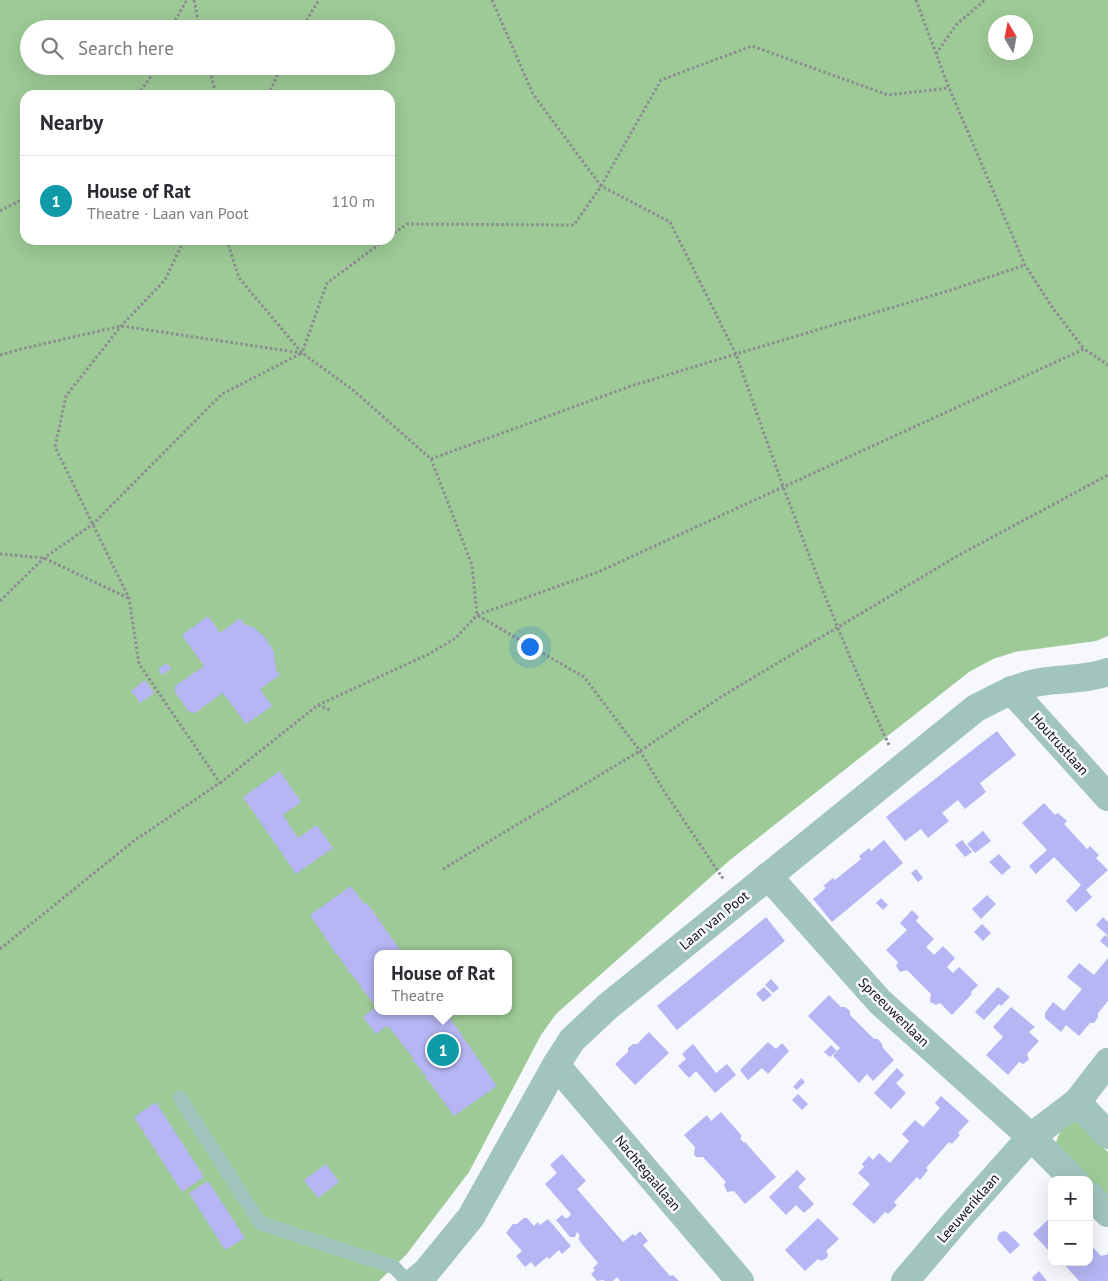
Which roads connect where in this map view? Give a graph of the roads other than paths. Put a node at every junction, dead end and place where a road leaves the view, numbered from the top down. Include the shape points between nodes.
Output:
1 (1108, 672) edge
2 (1011, 690) junction
3 (1108, 797) edge
4 (768, 876) junction
5 (1108, 1062) edge
6 (556, 1065) junction
7 (180, 1098) dead end
8 (1076, 1102) junction
9 (1108, 1135) edge
10 (1031, 1137) junction
11 (1070, 1176) edge
12 (1093, 1199) edge
13 (1108, 1213) edge
14 (407, 1281) edge
15 (416, 1281) edge
16 (740, 1281) edge
17 (905, 1281) edge

1 - 2 street, Laan van Poot via 1038,682
2 - 3 street, Houtrustlaan
2 - 4 street, Laan van Poot via 976,708
4 - 6 street, Laan van Poot via 607,1008 572,1040
4 - 10 street, Spreeuwenlaan via 880,1002
5 - 8 street, Leeuweriklaan
6 - 15 street, Laan van Poot via 471,1217
6 - 16 street, Nachtegaallaan
7 - 14 lane via 260,1223 394,1267
8 - 9 street
8 - 10 street, Leeuweriklaan
10 - 11 street, Spreeuwenlaan
10 - 17 street, Leeuweriklaan
12 - 13 street

